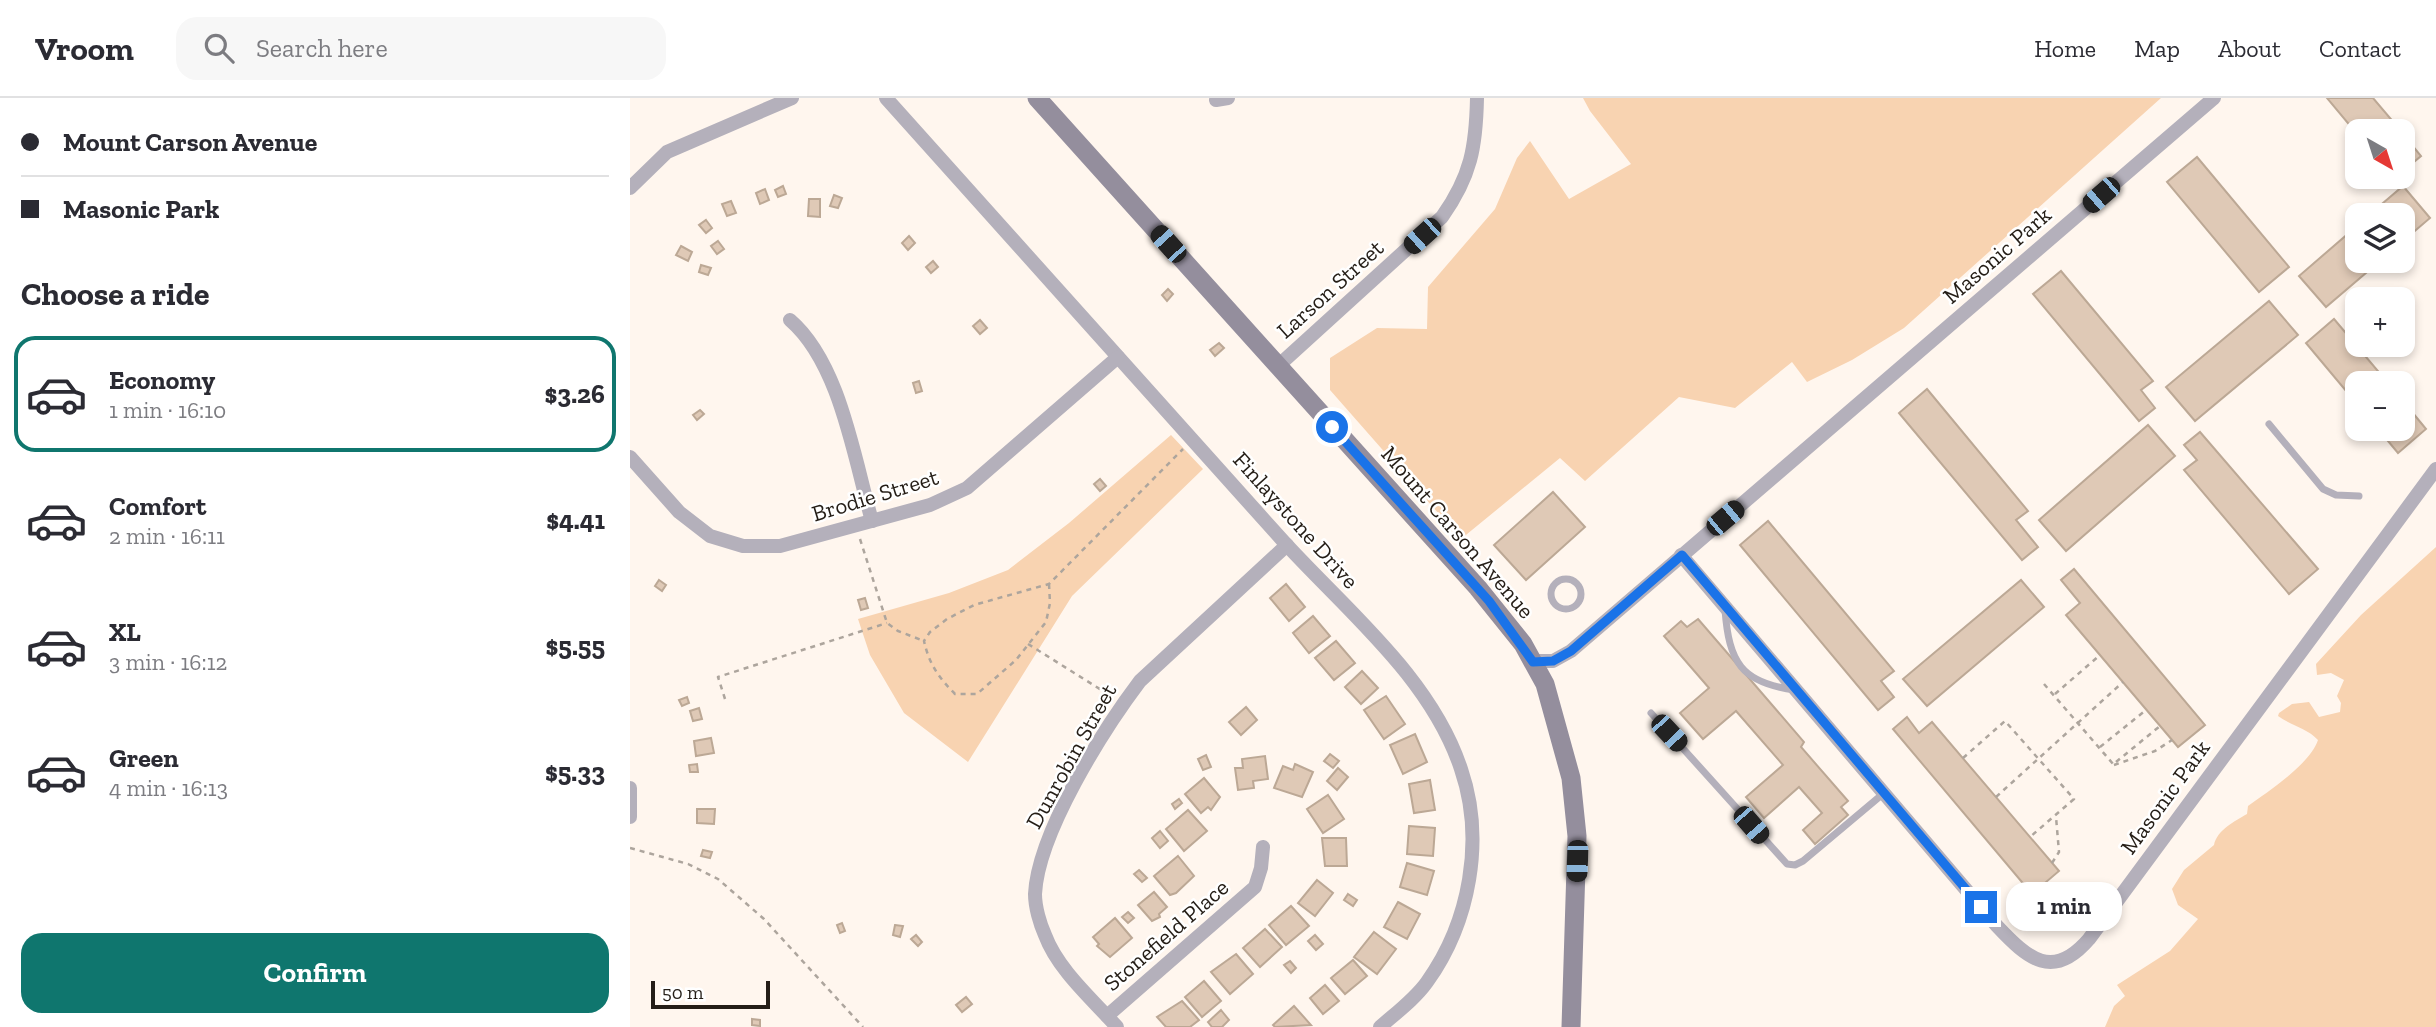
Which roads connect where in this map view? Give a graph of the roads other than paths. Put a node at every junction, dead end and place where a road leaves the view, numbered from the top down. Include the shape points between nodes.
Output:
1 (792, 98) edge
2 (886, 98) edge
3 (1037, 98) edge
4 (1477, 98) edge
5 (2214, 98) edge
6 (630, 188) edge
7 (790, 320) dead end
8 (1118, 357) junction
9 (1278, 366) junction
10 (2269, 424) dead end
11 (630, 457) edge
12 (2436, 469) edge
13 (2359, 496) dead end
14 (872, 521) junction
15 (1287, 545) junction
16 (1682, 555) junction
17 (1550, 592) joint
18 (1725, 606) junction
19 (1533, 662) junction
20 (1797, 690) junction
21 (1651, 713) dead end
22 (630, 788) edge
23 (1884, 793) junction
24 (630, 817) edge
25 (1263, 847) dead end
26 (1112, 1022) edge
27 (1380, 1027) edge
28 (1571, 1027) edge

1 - 6 street via 667,152
2 - 8 street, Finlaystone Drive
3 - 9 main road, Mount Carson Avenue
4 - 9 street, Larson Street via 1473,159 1460,192 1442,217
5 - 16 street, Masonic Park
7 - 14 street via 812,342 829,372
8 - 14 street, Brodie Street via 967,488 930,505
8 - 15 street, Finlaystone Drive
9 - 19 main road, Mount Carson Avenue via 1478,588
10 - 13 lane via 2323,489
11 - 14 street, Brodie Street via 688,521 732,544 780,546
12 - 23 street, Masonic Park via 2089,939 2067,960 2043,962 2016,945
15 - 26 street, Dunrobin Street via 1157,662 1123,704 1052,829 1038,869 1035,897 1045,937 1057,958
15 - 27 street, Finlaystone Drive via 1394,659 1434,711 1468,794 1474,857 1460,921 1427,983
16 - 18 street, Masonic Park
16 - 19 street, Masonic Park via 1571,651 1553,661
17 - 17 lane via 1560,609 1570,609 1580,598 1577,584 1569,579 1555,583
18 - 20 street, Masonic Park
18 - 20 lane via 1728,641 1738,665 1759,682
19 - 28 main road, Mount Carson Avenue via 1545,684 1575,804
20 - 23 street, Masonic Park
21 - 23 lane via 1787,864 1803,861
22 - 24 street
25 - 26 street, Stonefield Place via 1255,887

